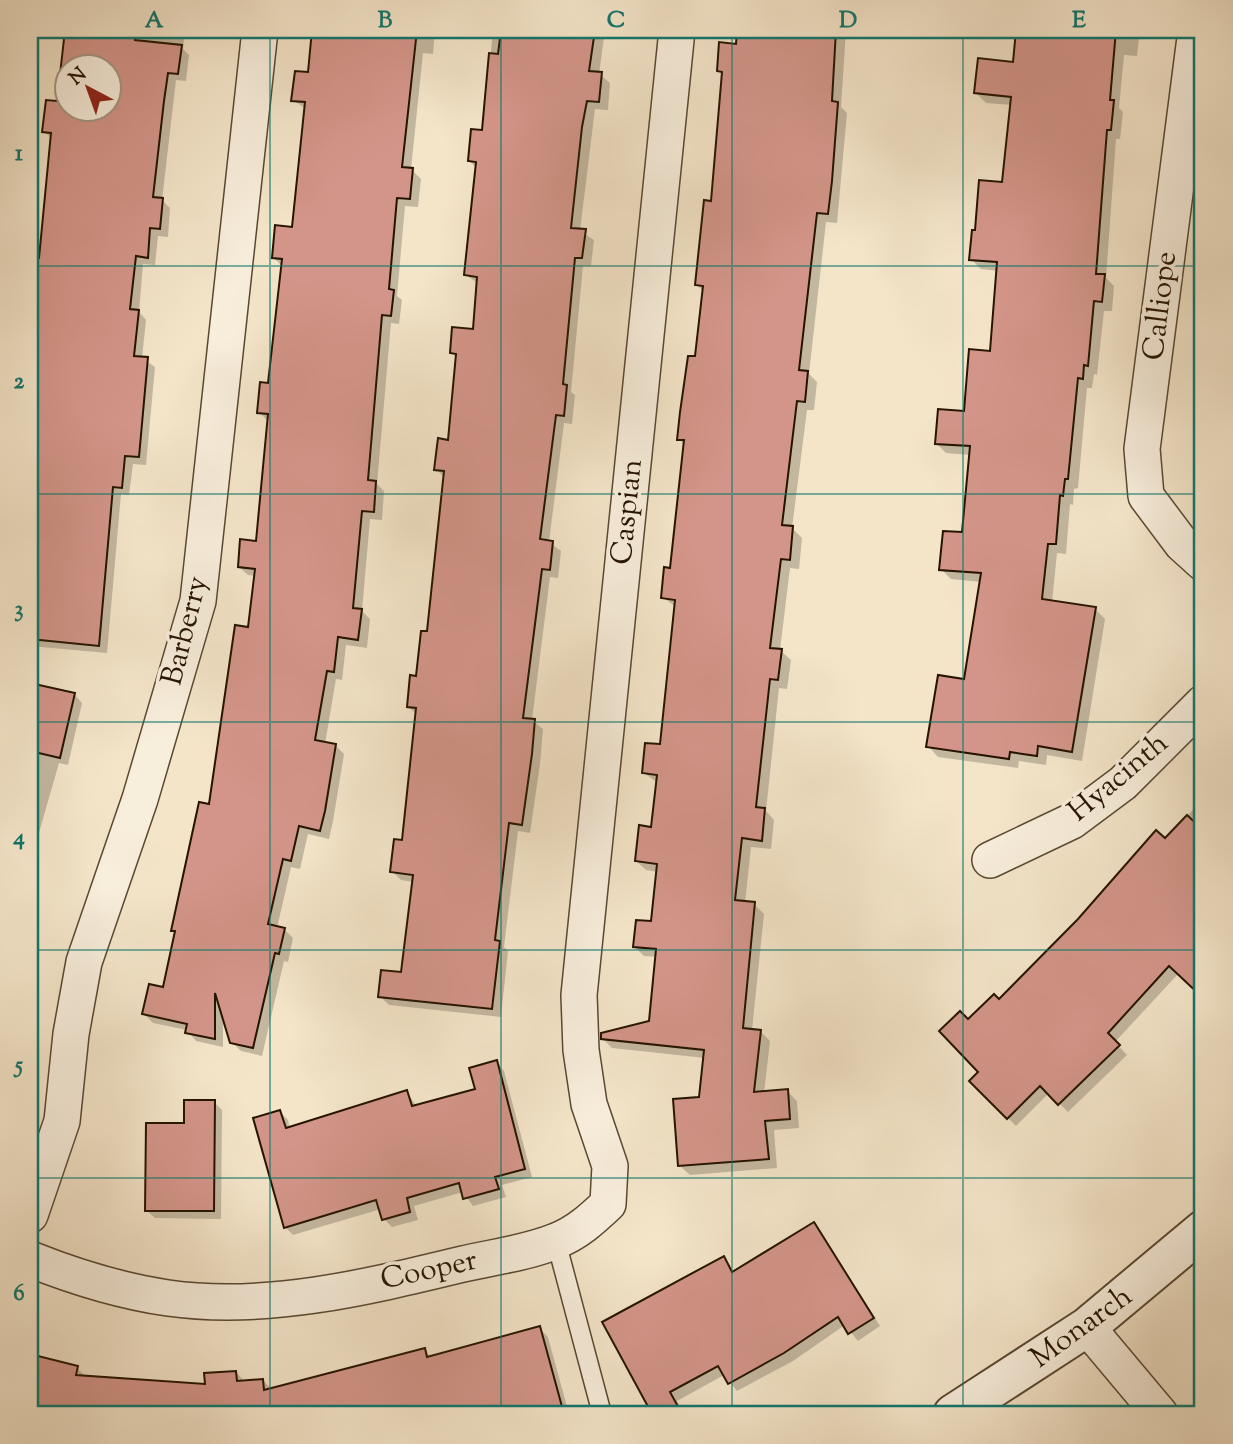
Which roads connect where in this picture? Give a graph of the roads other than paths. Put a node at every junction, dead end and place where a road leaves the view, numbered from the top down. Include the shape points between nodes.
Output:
1 (260, 30) edge
2 (677, 30) edge
3 (1196, 30) edge
4 (1203, 562) edge
5 (1203, 703) edge
6 (990, 860) dead end
7 (579, 995) joint
8 (30, 1215) edge
9 (1203, 1230) edge
10 (556, 1241) junction
11 (30, 1259) edge
12 (1087, 1327) junction
13 (602, 1414) edge
14 (953, 1414) edge
15 (1160, 1414) edge

1 - 8 street, Barberry via 198,601 141,799 84,962 62,1121
2 - 7 street, Caspian
3 - 4 street, Calliope via 1142,449 1146,496 1182,544
5 - 6 street, Hyacinth via 1123,783 1072,821
7 - 10 street, Cooper via 589,1104 610,1166 608,1204 584,1227
9 - 12 street, Monarch
10 - 11 street, Cooper via 402,1279 314,1295 235,1302 169,1298 90,1282
10 - 13 lane
12 - 14 street, Monarch
12 - 15 street

